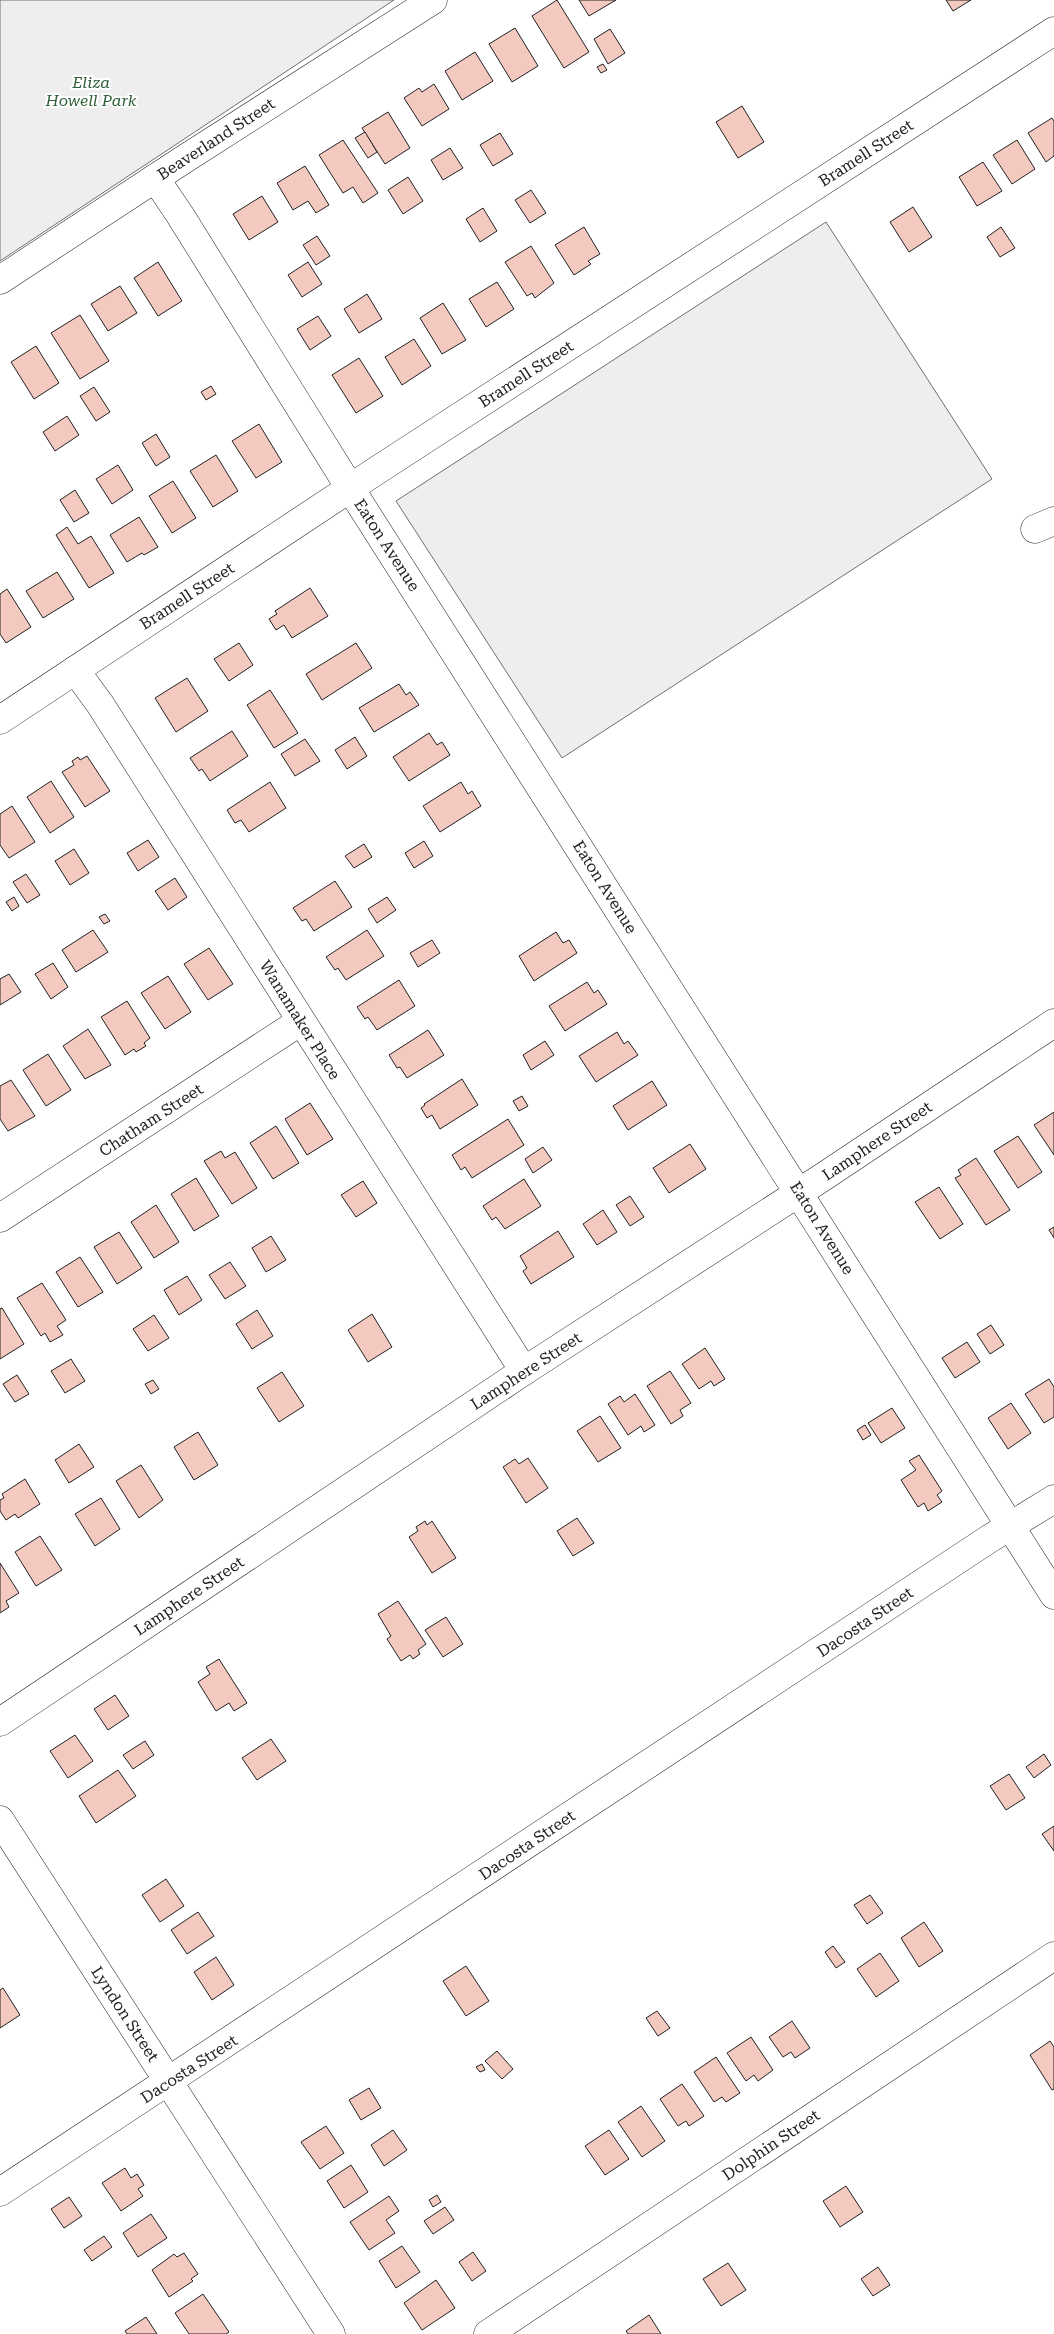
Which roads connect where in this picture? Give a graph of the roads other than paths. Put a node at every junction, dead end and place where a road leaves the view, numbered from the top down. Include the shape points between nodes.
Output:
1 (433, 0) edge
2 (1054, 31) edge
3 (155, 178) junction
4 (0, 280) edge
5 (350, 488) junction
6 (75, 670) junction
7 (0, 720) edge
8 (301, 1021) junction
9 (1054, 1023) edge
10 (800, 1192) junction
11 (0, 1218) edge
12 (524, 1371) junction
13 (1054, 1499) edge
14 (1010, 1526) junction
15 (1054, 1595) edge
16 (0, 1722) edge
17 (0, 1820) edge
18 (1054, 1956) edge
19 (169, 2082) junction
20 (0, 2192) edge
21 (331, 2334) edge
22 (488, 2334) edge

1 - 3 street, Beaverland Street
2 - 5 street, Bramell Street
3 - 4 street, Beaverland Street
3 - 5 street, Eaton Avenue
5 - 6 street, Bramell Street
5 - 10 street, Eaton Avenue
6 - 7 street, Bramell Street
6 - 8 street, Wanamaker Place via 100,704
8 - 11 street, Chatham Street
8 - 12 street, Wanamaker Place
9 - 10 street, Lamphere Street
10 - 12 street, Lamphere Street
10 - 14 street, Eaton Avenue
12 - 16 street, Lamphere Street
13 - 14 street, Dacosta Street
14 - 15 street, Eaton Avenue
14 - 19 street, Dacosta Street
17 - 19 street, Lyndon Street
18 - 22 street, Dolphin Street
19 - 20 street, Dacosta Street
19 - 21 street, Lyndon Street

